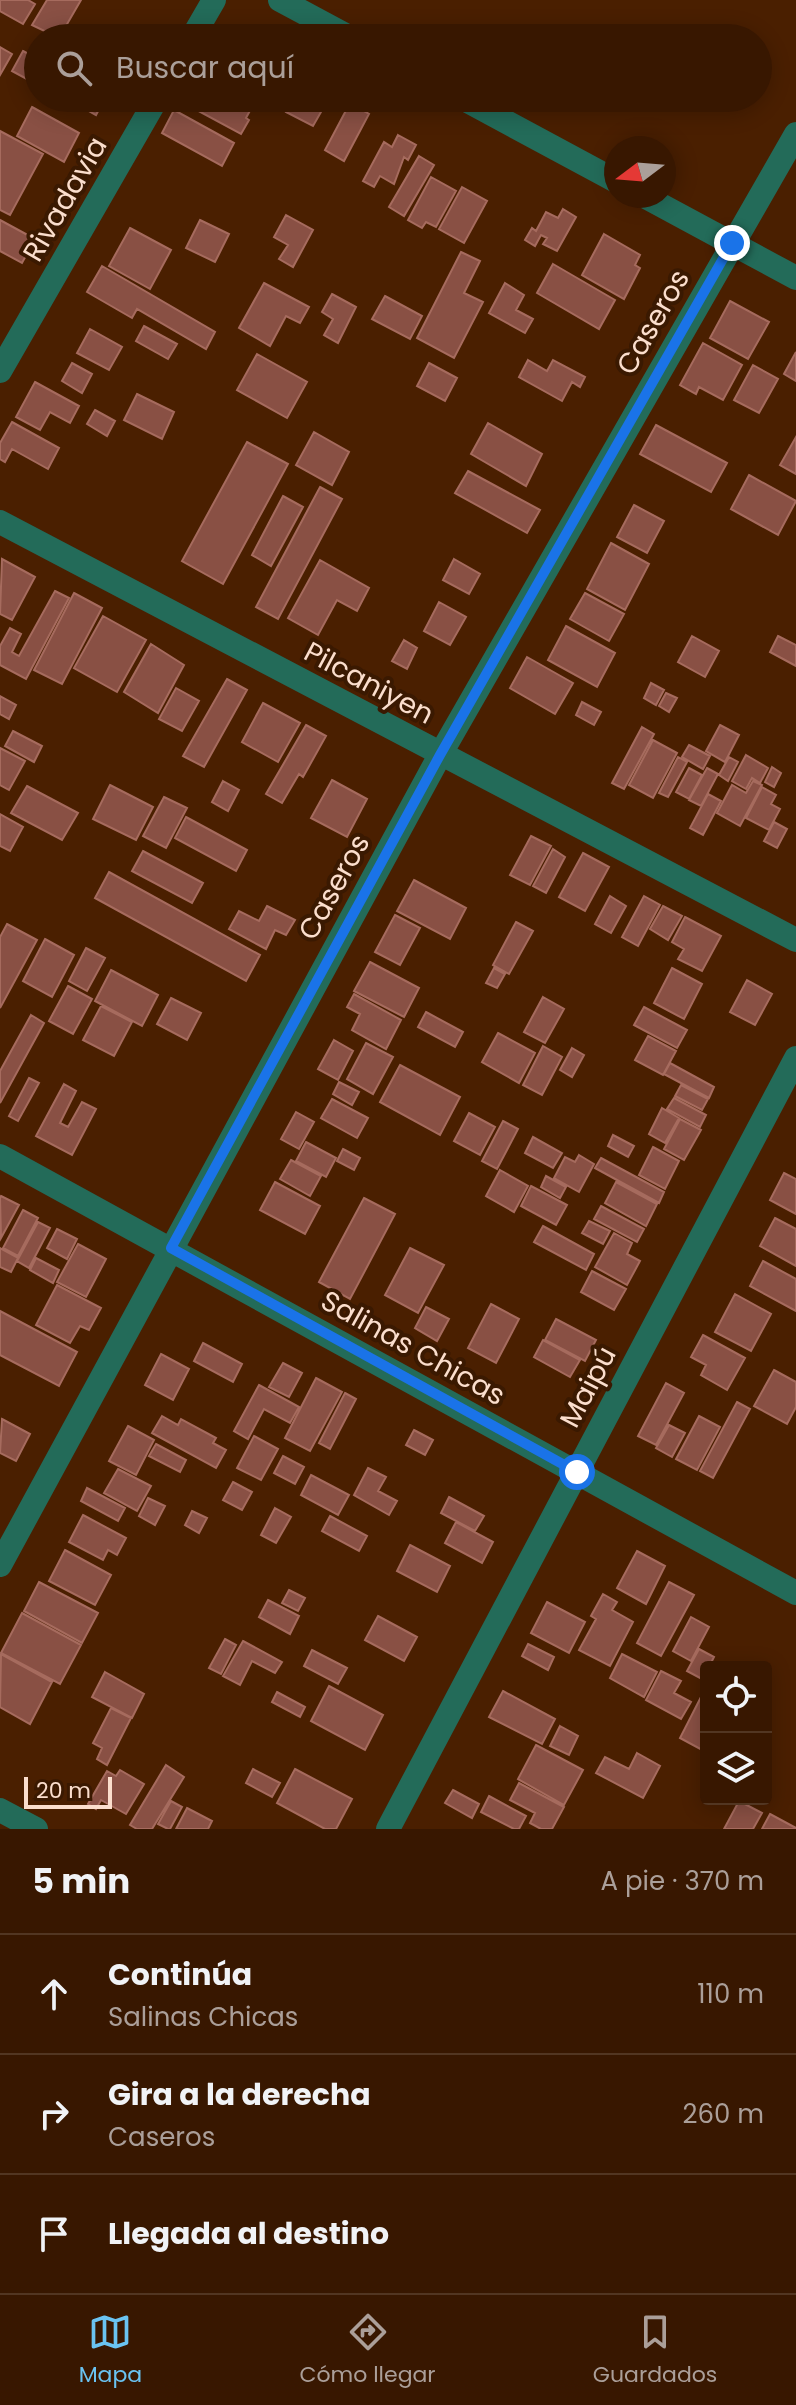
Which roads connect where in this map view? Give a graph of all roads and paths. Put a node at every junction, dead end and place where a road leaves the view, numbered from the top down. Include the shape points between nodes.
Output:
1 (214, 0) edge
2 (280, 0) edge
3 (200, 24) edge
4 (325, 24) edge
5 (149, 112) edge
6 (488, 112) edge
7 (796, 134) edge
8 (604, 175) edge
9 (666, 208) edge
10 (732, 243) junction
11 (796, 278) edge
12 (0, 371) edge
13 (0, 522) edge
14 (440, 755) junction
15 (796, 940) edge
16 (796, 1058) edge
17 (0, 1156) edge
18 (171, 1248) junction
19 (577, 1472) junction
20 (0, 1565) edge
21 (796, 1593) edge
22 (0, 1810) edge
23 (36, 1829) edge
24 (388, 1829) edge

1 - 3 street
2 - 4 street
5 - 12 street, Rivadavia
6 - 8 street
7 - 10 street, Caseros
9 - 10 street
10 - 11 street
10 - 14 street, Caseros
13 - 14 street, Pilcaniyen
14 - 15 street, Pilcaniyen
14 - 18 street, Caseros
16 - 19 street, Maipú
17 - 18 street, Salinas Chicas
18 - 19 street, Salinas Chicas
18 - 20 street, Caseros
19 - 21 street, Salinas Chicas
19 - 24 street, Maipú
22 - 23 street

